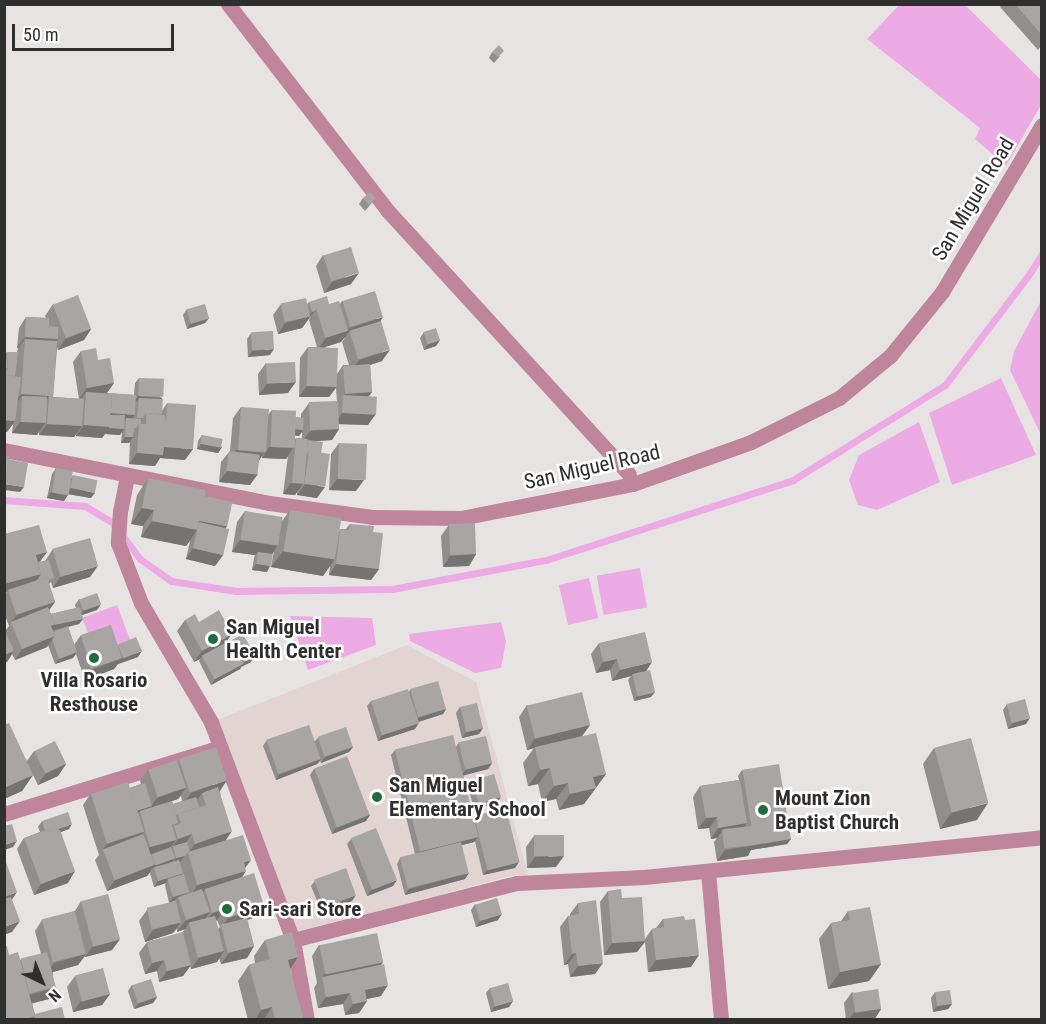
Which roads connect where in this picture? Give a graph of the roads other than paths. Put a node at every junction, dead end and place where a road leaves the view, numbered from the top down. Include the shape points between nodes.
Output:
1 (228, 4) edge
2 (1041, 125) edge
3 (4, 450) edge
4 (629, 474) dead end
5 (128, 476) junction
6 (220, 747) junction
7 (4, 814) edge
8 (1041, 837) edge
9 (708, 871) junction
10 (294, 940) junction
11 (307, 1020) edge
12 (721, 1020) edge

1 - 4 street via 387,210
2 - 5 street, San Miguel Road via 942,292 890,356 838,398 752,442 633,484 461,518 372,517 269,503
3 - 5 street, San Miguel Road
5 - 6 street via 118,543 141,603 211,722
6 - 7 street
6 - 10 street
8 - 9 street
9 - 10 street via 517,883
9 - 12 street
10 - 11 street

